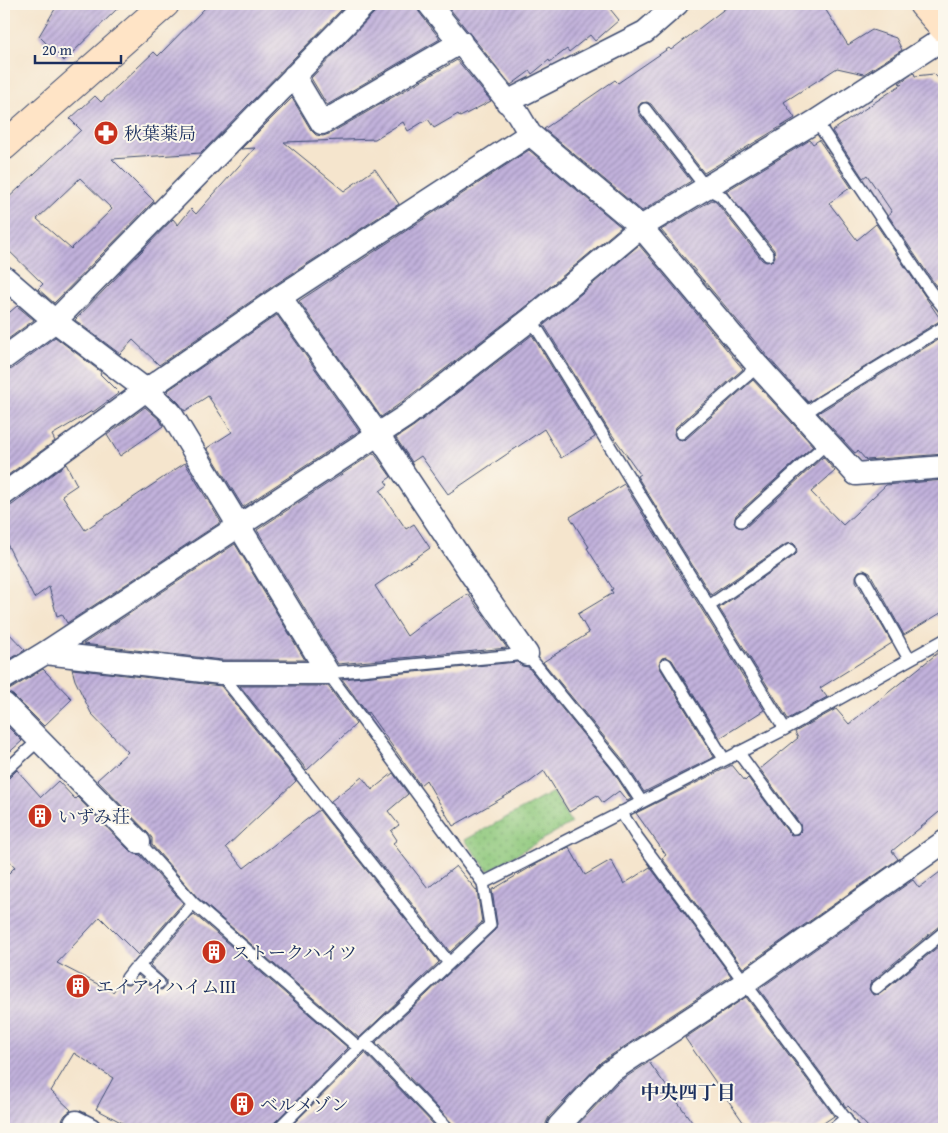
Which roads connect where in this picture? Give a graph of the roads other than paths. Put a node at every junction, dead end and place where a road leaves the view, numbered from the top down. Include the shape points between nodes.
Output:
1 (165, 4) edge
2 (365, 4) edge
3 (429, 4) edge
4 (678, 4) edge
5 (923, 4) edge
6 (944, 28) edge
7 (944, 38) edge
8 (460, 42) junction
9 (294, 76) junction
10 (507, 102) junction
11 (645, 109) dead end
12 (816, 122) junction
13 (530, 134) junction
14 (4, 146) edge
15 (706, 188) junction
16 (641, 226) junction
17 (768, 255) dead end
18 (4, 277) edge
19 (280, 297) junction
20 (944, 308) edge
21 (531, 319) junction
22 (55, 321) junction
23 (944, 326) edge
24 (4, 358) edge
25 (758, 366) junction
26 (146, 390) junction
27 (803, 415) junction
28 (680, 433) dead end
29 (378, 436) junction
30 (828, 442) junction
31 (944, 467) edge
32 (4, 494) edge
33 (741, 521) dead end
34 (238, 526) junction
35 (790, 550) dead end
36 (863, 577) dead end
37 (709, 606) junction
38 (944, 640) edge
39 (45, 653) junction
40 (527, 654) junction
41 (909, 659) junction
42 (666, 664) dead end
43 (220, 673) junction
44 (328, 673) junction
45 (4, 678) edge
46 (4, 704) edge
47 (785, 729) junction
48 (38, 741) junction
49 (738, 752) junction
50 (724, 760) junction
51 (4, 772) edge
52 (641, 802) junction
53 (621, 812) junction
54 (794, 828) dead end
55 (139, 842) joint
56 (944, 842) edge
57 (483, 883) junction
58 (193, 903) junction
59 (944, 932) edge
60 (449, 963) junction
61 (139, 966) junction
62 (126, 978) dead end
63 (746, 982) junction
64 (159, 983) dead end
65 (876, 988) dead end
66 (362, 1045) junction
67 (846, 1118) junction
68 (558, 1128) edge
69 (72, 1129) edge
70 (90, 1129) edge
71 (278, 1129) edge
72 (448, 1129) edge
73 (833, 1129) edge
74 (854, 1129) edge

1 - 14 main road
2 - 9 street
3 - 8 street
4 - 10 street via 645,32
5 - 6 main road
7 - 12 street
8 - 9 street via 322,123
8 - 10 street
9 - 22 street
10 - 13 street
11 - 15 lane
12 - 15 street
12 - 20 lane
13 - 16 street
13 - 19 street
15 - 16 street
15 - 17 lane via 721,196
16 - 21 street
16 - 25 street
18 - 22 street
19 - 26 street
19 - 29 street
21 - 29 street
21 - 37 lane
22 - 24 street
22 - 26 street
23 - 27 lane
25 - 27 street
25 - 28 lane
26 - 32 street
26 - 34 street via 170,412
27 - 30 street
29 - 34 street
29 - 40 street
30 - 31 street via 856,474
30 - 33 lane
34 - 39 street
34 - 44 street
35 - 37 lane
36 - 41 lane
37 - 47 lane
38 - 41 lane
39 - 43 street
39 - 45 street
40 - 44 lane
40 - 52 lane via 618,766
41 - 47 lane
42 - 50 lane
43 - 44 street
43 - 60 lane
44 - 57 lane
46 - 48 street
47 - 49 lane
48 - 51 lane
48 - 55 street
49 - 50 lane
49 - 54 lane
50 - 52 lane
52 - 53 lane
53 - 57 lane
53 - 63 lane
55 - 58 lane
56 - 63 street
57 - 60 lane via 490,924
58 - 61 lane
58 - 66 lane
59 - 65 lane
60 - 66 lane
61 - 62 lane
61 - 64 lane
63 - 67 lane
63 - 68 street via 608,1073
66 - 71 lane
66 - 72 lane
67 - 73 lane
67 - 74 lane
69 - 70 street via 76,1122

